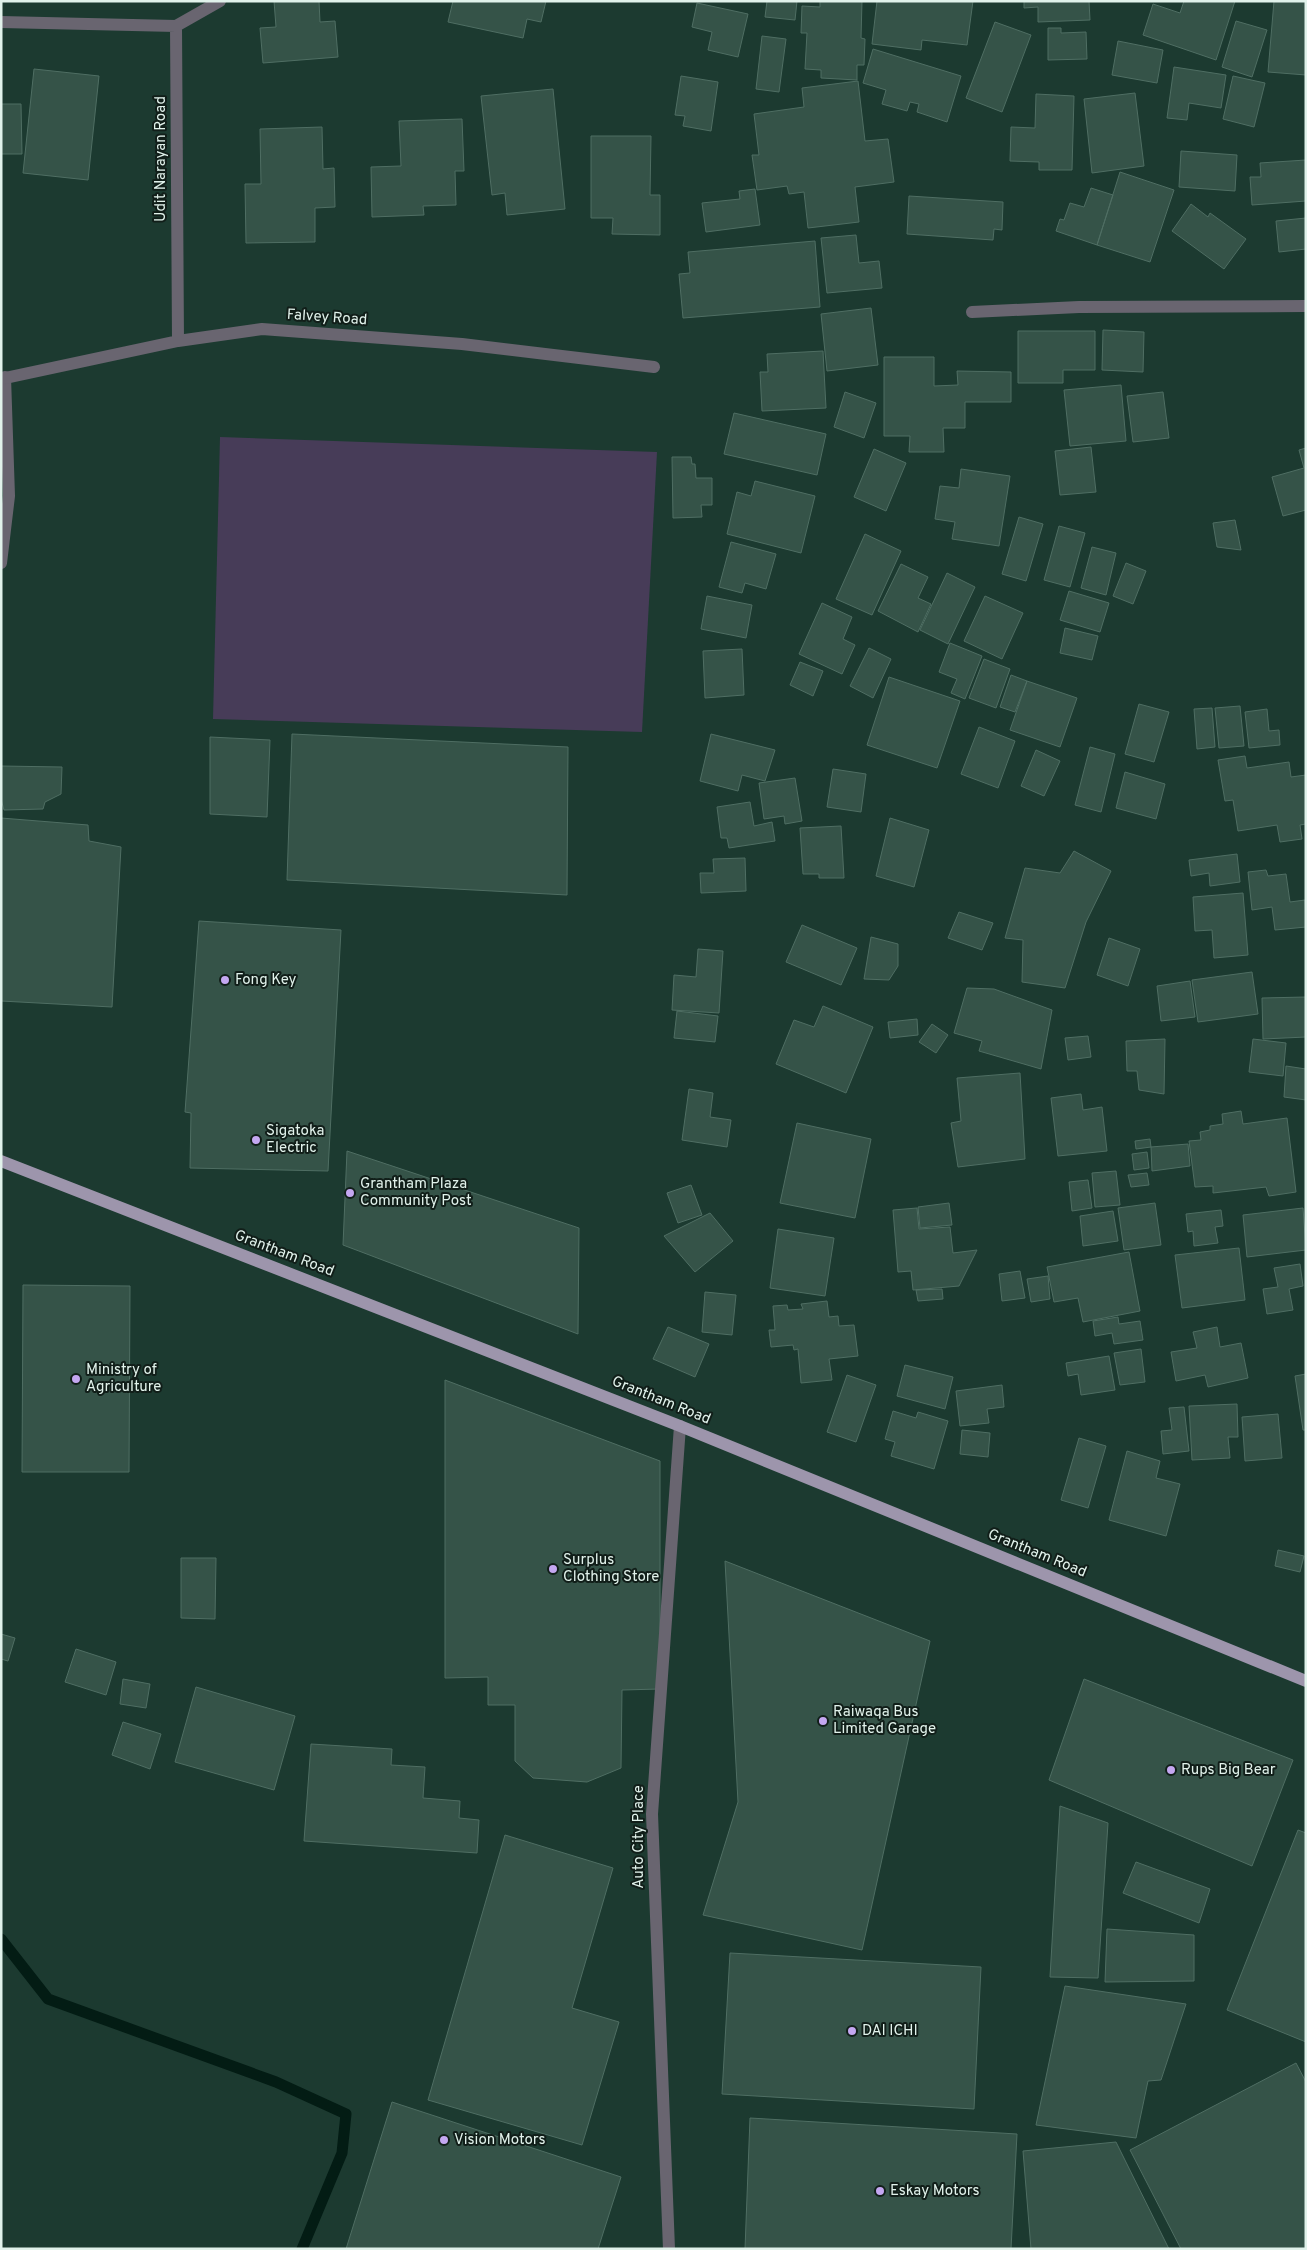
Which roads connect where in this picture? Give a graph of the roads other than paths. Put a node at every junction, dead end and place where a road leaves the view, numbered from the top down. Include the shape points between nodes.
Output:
1 (220, 1) edge
2 (1, 22) edge
3 (176, 26) junction
4 (1306, 306) edge
5 (972, 312) dead end
6 (178, 341) junction
7 (654, 366) dead end
8 (3, 378) edge
9 (1, 562) edge
10 (1, 1161) edge
11 (680, 1426) junction
12 (1306, 1681) edge
13 (669, 2249) edge

1 - 3 street
2 - 3 street
3 - 6 street, Udit Narayan Road
4 - 5 street via 1079,307
6 - 7 street, Falvey Road via 262,329 462,344
6 - 8 street, Falvey Road
8 - 9 street via 9,496
10 - 11 main road, Grantham Road
11 - 12 main road, Grantham Road
11 - 13 street, Auto City Place via 652,1814

